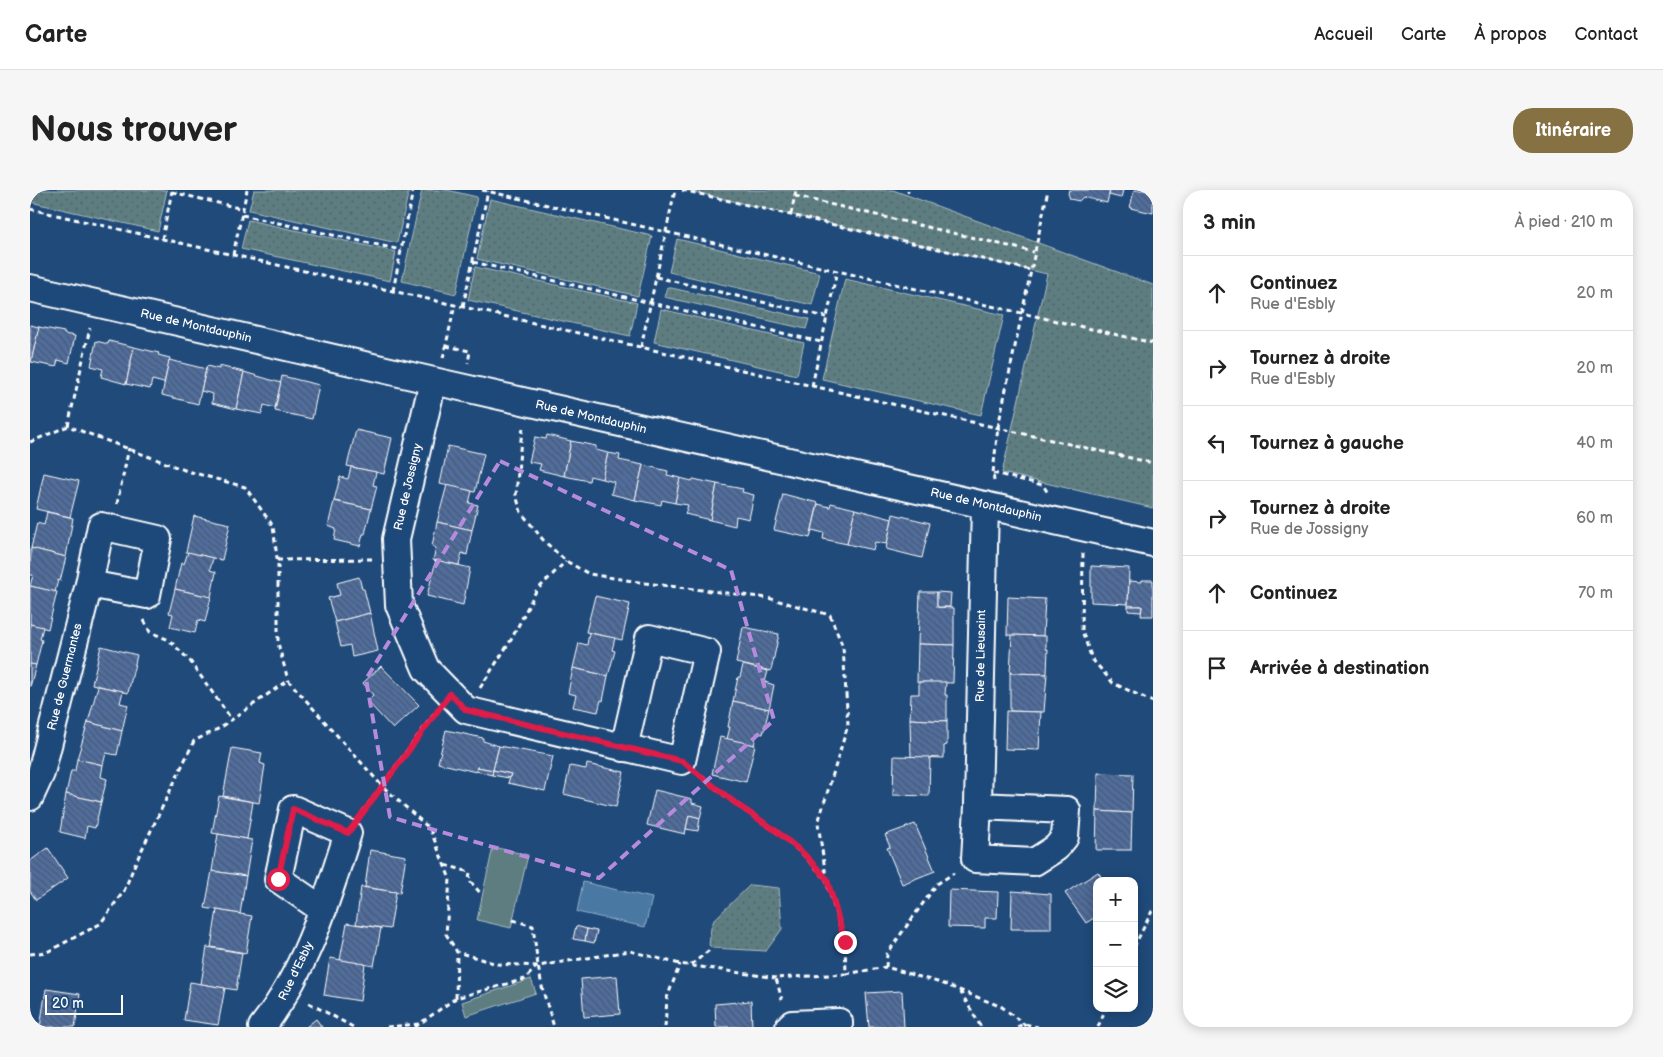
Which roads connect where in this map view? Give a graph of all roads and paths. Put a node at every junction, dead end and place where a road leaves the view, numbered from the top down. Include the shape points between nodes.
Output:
1 (247, 190) edge
2 (413, 190) edge
3 (482, 190) edge
4 (675, 190) edge
5 (685, 190) edge
6 (796, 190) edge
7 (1048, 190) edge
8 (172, 191) edge
9 (488, 191) edge
10 (795, 196) junction
11 (244, 208) junction
12 (30, 209) edge
13 (791, 214) junction
14 (242, 215) junction
15 (666, 232) junction
16 (162, 239) junction
17 (402, 250) junction
18 (1034, 252) junction
19 (233, 255) junction
20 (473, 262) junction
21 (1030, 270) junction
22 (837, 271) junction
23 (656, 277) junction
24 (30, 288) edge
25 (393, 291) junction
26 (651, 302) junction
27 (95, 303) junction
28 (455, 305) junction
29 (463, 306) junction
30 (1021, 313) junction
31 (826, 317) junction
32 (821, 342) junction
33 (1153, 343) edge
34 (641, 347) junction
35 (435, 382) junction
36 (812, 386) junction
37 (530, 403) junction
38 (68, 426) junction
39 (998, 427) junction
40 (30, 442) edge
41 (130, 448) junction
42 (1153, 463) edge
43 (993, 473) dead end
44 (985, 505) junction
45 (1084, 527) junction
46 (112, 529) junction
47 (1153, 543) edge
48 (397, 558) junction
49 (277, 560) junction
50 (566, 561) junction
51 (88, 584) junction
52 (131, 592) junction
53 (288, 680) junction
54 (458, 702) junction
55 (1153, 702) edge
56 (232, 720) junction
57 (624, 748) junction
58 (682, 761) junction
59 (382, 786) junction
60 (30, 797) edge
61 (978, 806) junction
62 (348, 833) junction
63 (975, 859) junction
64 (444, 865) junction
65 (827, 879) junction
66 (482, 895) dead end
67 (1153, 909) edge
68 (323, 910) junction
69 (513, 920) dead end
70 (1138, 938) edge
71 (712, 948) dead end
72 (457, 952) junction
73 (30, 954) edge
74 (680, 964) junction
75 (538, 966) junction
76 (691, 966) junction
77 (886, 966) junction
78 (846, 974) junction
79 (776, 978) junction
80 (287, 991) junction
81 (960, 991) junction
82 (456, 998) junction
83 (1104, 1012) edge
84 (420, 1024) junction
85 (1025, 1026) edge
86 (262, 1027) edge
87 (354, 1027) edge
88 (387, 1027) edge
89 (415, 1027) edge
90 (554, 1027) edge
91 (665, 1027) edge
92 (790, 1027) edge
93 (839, 1027) edge
94 (981, 1027) edge
95 (1017, 1027) edge
96 (1038, 1027) edge
97 (1098, 1027) edge

1 - 11 path
2 - 17 path
3 - 9 path
4 - 15 path
5 - 13 path
6 - 10 path
7 - 18 path
8 - 11 path
8 - 16 path
9 - 15 path
9 - 20 path
10 - 13 path
10 - 18 path
11 - 14 path
12 - 16 path
13 - 21 path
14 - 17 path
14 - 19 path
15 - 22 path
15 - 23 path
16 - 19 path
17 - 25 path
18 - 21 path
19 - 25 path
20 - 26 path
20 - 29 path
21 - 30 path
22 - 30 path
22 - 31 path
23 - 26 path
23 - 31 path
24 - 27 street, Rue de Montdauphin
25 - 28 path
26 - 32 path
26 - 34 path
27 - 35 street, Rue de Montdauphin
27 - 38 path
28 - 29 path
28 - 35 path
29 - 34 path
30 - 33 path
30 - 39 path
31 - 32 path
32 - 36 path
34 - 36 path
35 - 37 street, Rue de Montdauphin
35 - 48 street, Rue de Jossigny via 396,539
36 - 39 path
37 - 44 street, Rue de Montdauphin
37 - 50 path via 521,439 516,495 521,512 544,541
38 - 40 path
38 - 41 path
39 - 42 path
39 - 43 path
41 - 46 path
41 - 49 path via 187,471 245,487 273,526
44 - 45 street, Rue de Montdauphin
44 - 61 street, Rue de Lieusaint
45 - 47 street, Rue de Montdauphin
45 - 55 path via 1082,631 1092,658 1113,683
46 - 51 street, Rue de Guermantes via 101,526
46 - 52 street via 158,539 147,595
48 - 49 path
48 - 54 street, Rue de Jossigny via 400,605 426,669
49 - 53 path via 278,643
50 - 54 path via 536,591 512,640
50 - 65 path via 589,574 768,598 830,615 843,647 848,724 818,823
51 - 52 street
51 - 60 street, Rue de Guermantes via 41,773
52 - 56 path via 150,632 169,640 190,661
53 - 56 path
53 - 59 path
54 - 57 street
54 - 59 path
56 - 73 path via 194,741 124,891 100,924 47,952
57 - 58 street
57 - 58 street via 650,638 707,652
58 - 65 path via 775,830
59 - 62 path
59 - 64 path via 430,829
61 - 63 street, Rue de Lieusaint
61 - 63 street via 1067,810 1066,837 1056,848 1034,862
62 - 68 street, Rue d'Esbly
62 - 68 street via 293,809 278,879
63 - 77 path via 937,884 886,954
64 - 66 path via 470,872 469,880
64 - 72 path via 450,879 446,934
65 - 78 path via 845,942
67 - 70 path
68 - 80 street, Rue d'Esbly
69 - 75 path via 533,926
71 - 76 path
72 - 75 path via 497,964
72 - 82 path
74 - 75 path via 630,951
74 - 76 path
74 - 91 path via 668,998
75 - 82 path via 525,979
75 - 90 path
76 - 79 path
77 - 78 path
77 - 81 path
78 - 79 path
79 - 92 path
80 - 86 street, Rue d'Esbly
80 - 87 path
81 - 85 path via 1002,1007
81 - 94 path
82 - 84 path
83 - 97 path
84 - 88 path
84 - 89 path
85 - 95 path
85 - 96 path
92 - 93 street via 792,1024 839,1022

